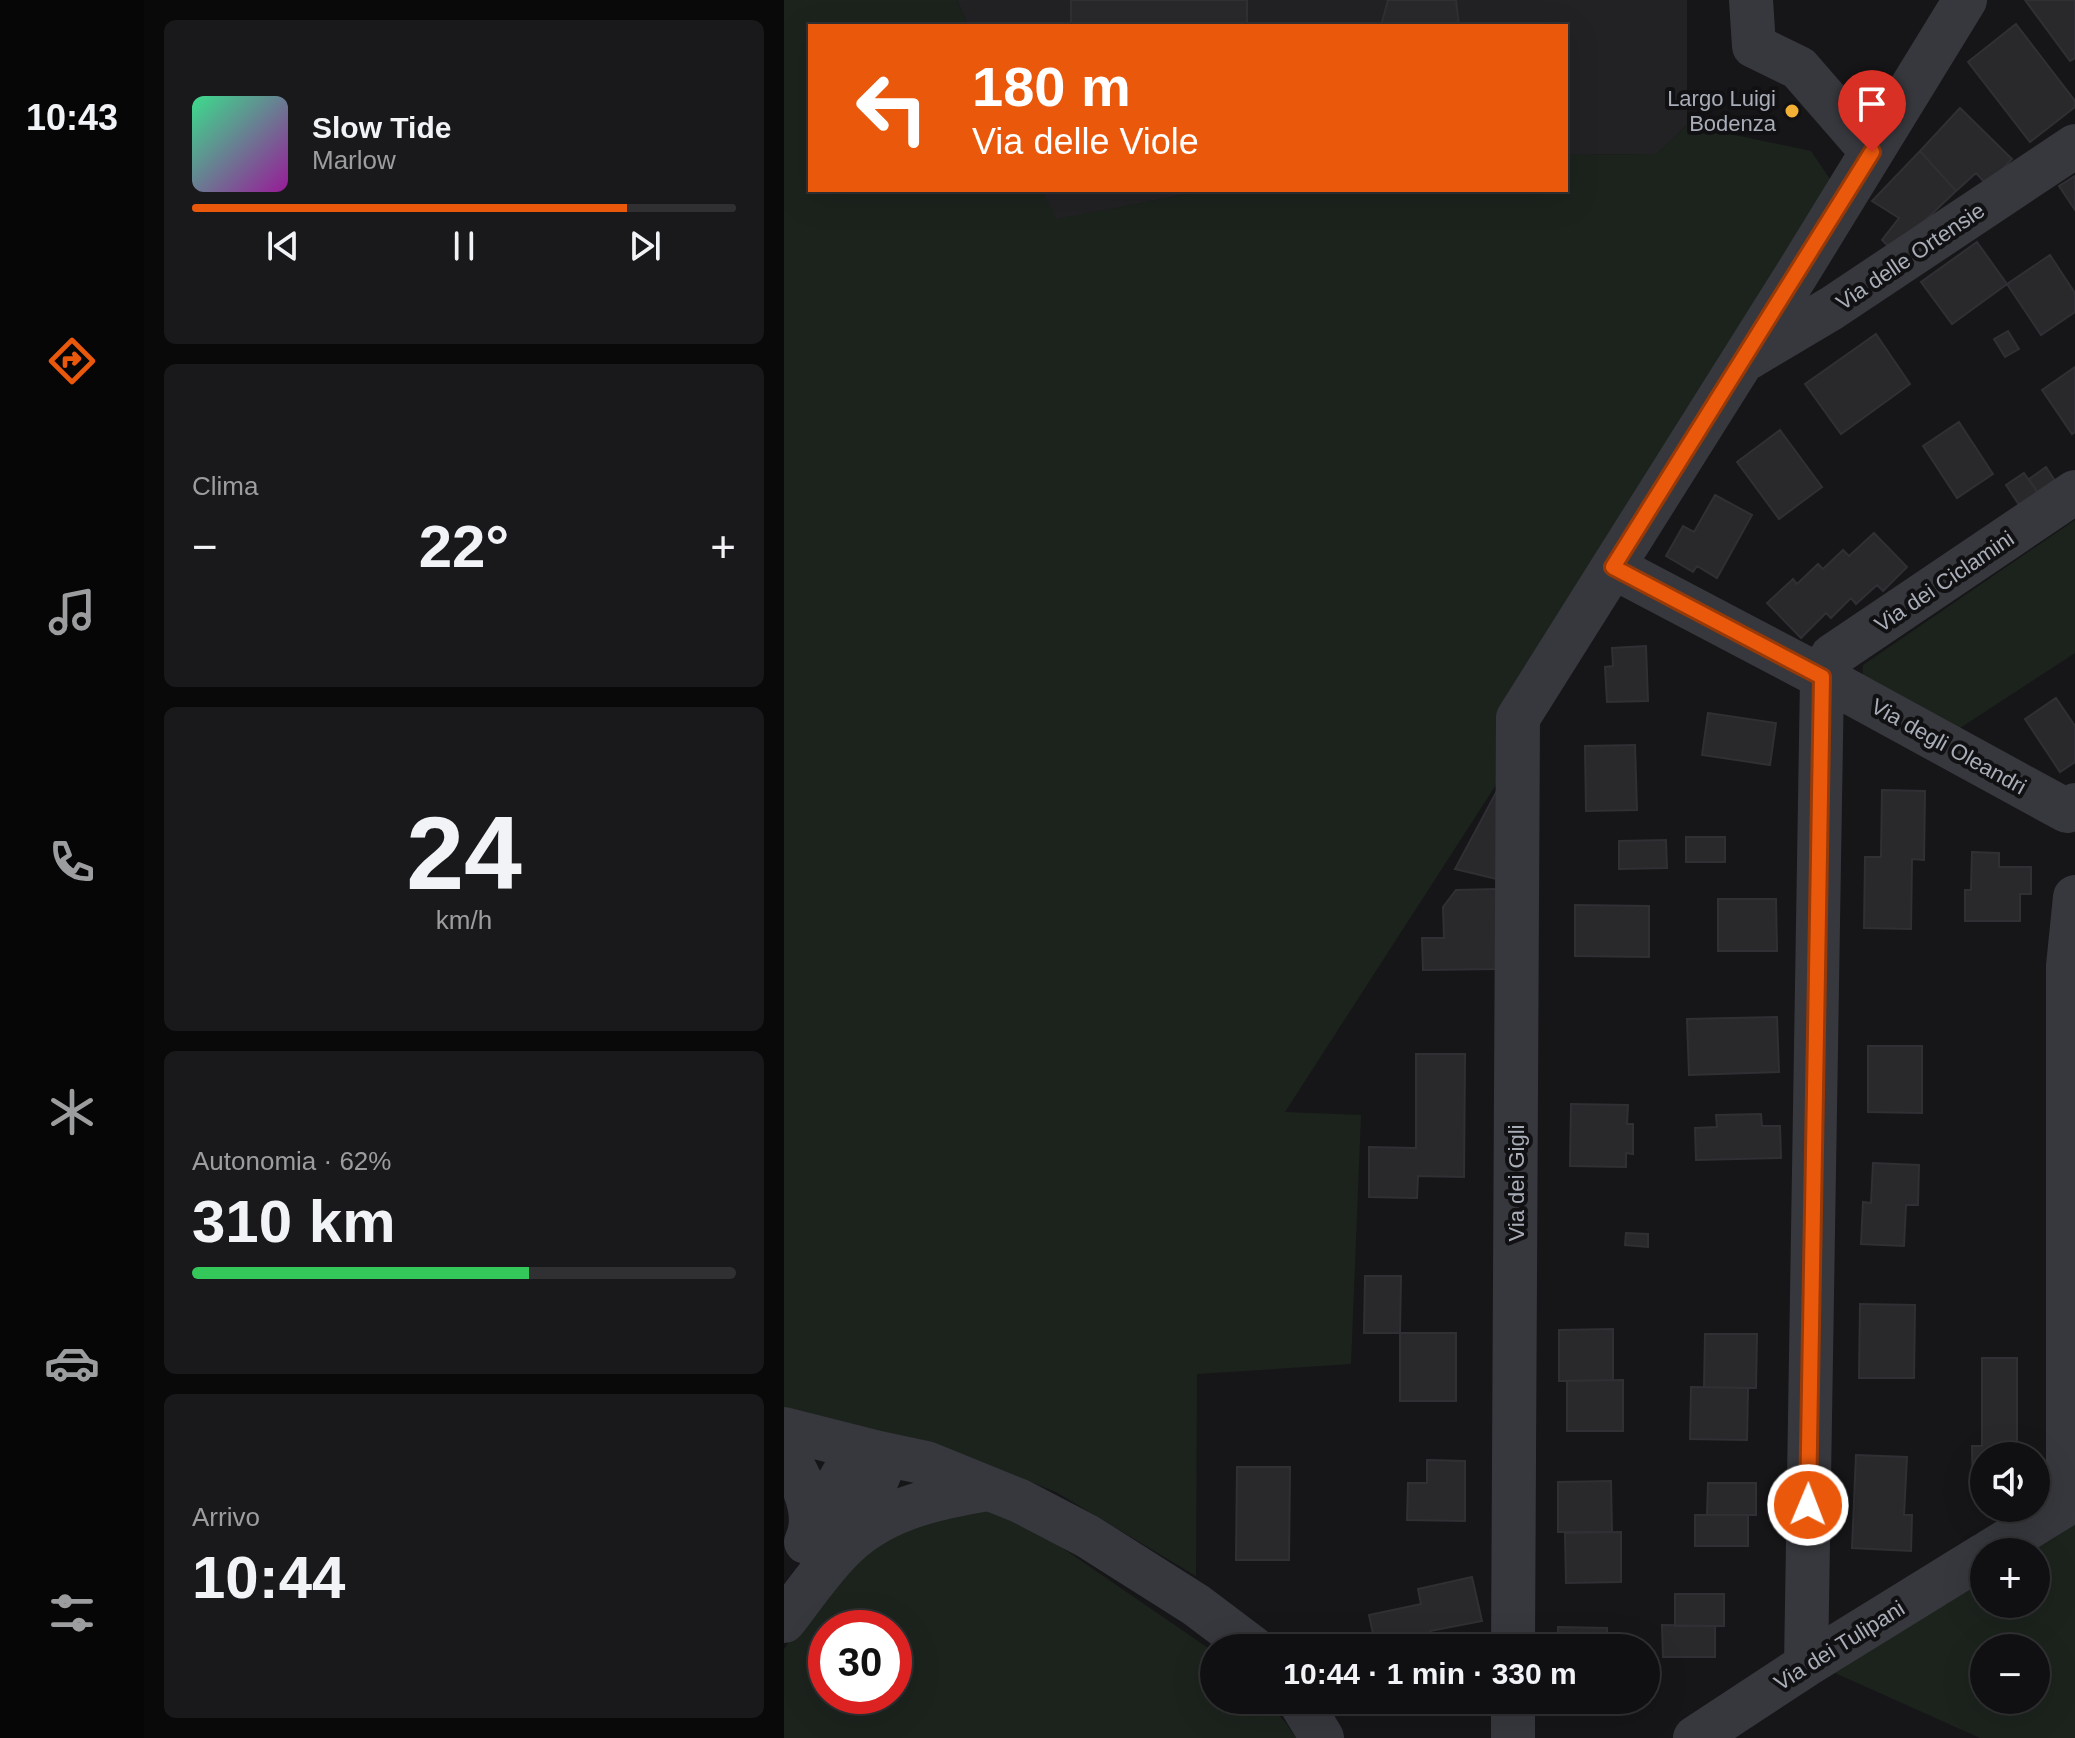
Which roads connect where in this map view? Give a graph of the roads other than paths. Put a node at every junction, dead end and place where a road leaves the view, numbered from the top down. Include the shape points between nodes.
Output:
1 (1751, 0) edge
2 (1965, 0) edge
3 (2075, 146) edge
4 (1872, 152) junction
5 (1797, 274) junction
6 (1832, 308) junction
7 (1743, 361) junction
8 (2075, 492) edge
9 (1613, 567) junction
10 (1822, 677) junction
11 (2072, 811) edge
12 (2075, 897) edge
13 (784, 1429) edge
14 (784, 1452) edge
15 (879, 1453) junction
16 (988, 1489) junction
17 (2071, 1502) edge
18 (2012, 1538) edge
19 (825, 1542) junction
20 (1970, 1564) edge
21 (784, 1589) edge
22 (784, 1621) edge
23 (1234, 1634) edge
24 (1513, 1634) edge
25 (1806, 1665) junction
26 (1307, 1714) edge
27 (1513, 1714) edge
28 (1322, 1738) edge
29 (1513, 1738) edge
30 (1695, 1738) edge

1 - 4 street via 1754,46 1799,68
2 - 4 street
3 - 6 street, Via delle Ortensie
4 - 5 street
5 - 6 street
5 - 7 street
6 - 7 street, Via delle Ortensie
7 - 9 street
8 - 10 street, Via dei Ciclamini via 1832,656
9 - 10 street, Via degli Oleandri
9 - 24 street, Via dei Gigli via 1518,718
10 - 11 street, Via degli Oleandri
10 - 25 street
12 - 17 street via 2068,966
13 - 15 street
14 - 19 street
15 - 16 street via 926,1463
15 - 19 street via 844,1473
16 - 19 street via 903,1509
16 - 23 street via 1087,1536
17 - 18 street
19 - 21 street
19 - 22 street
20 - 25 street, Via dei Tulipani
25 - 30 street, Via dei Tulipani
26 - 28 street
27 - 29 street

